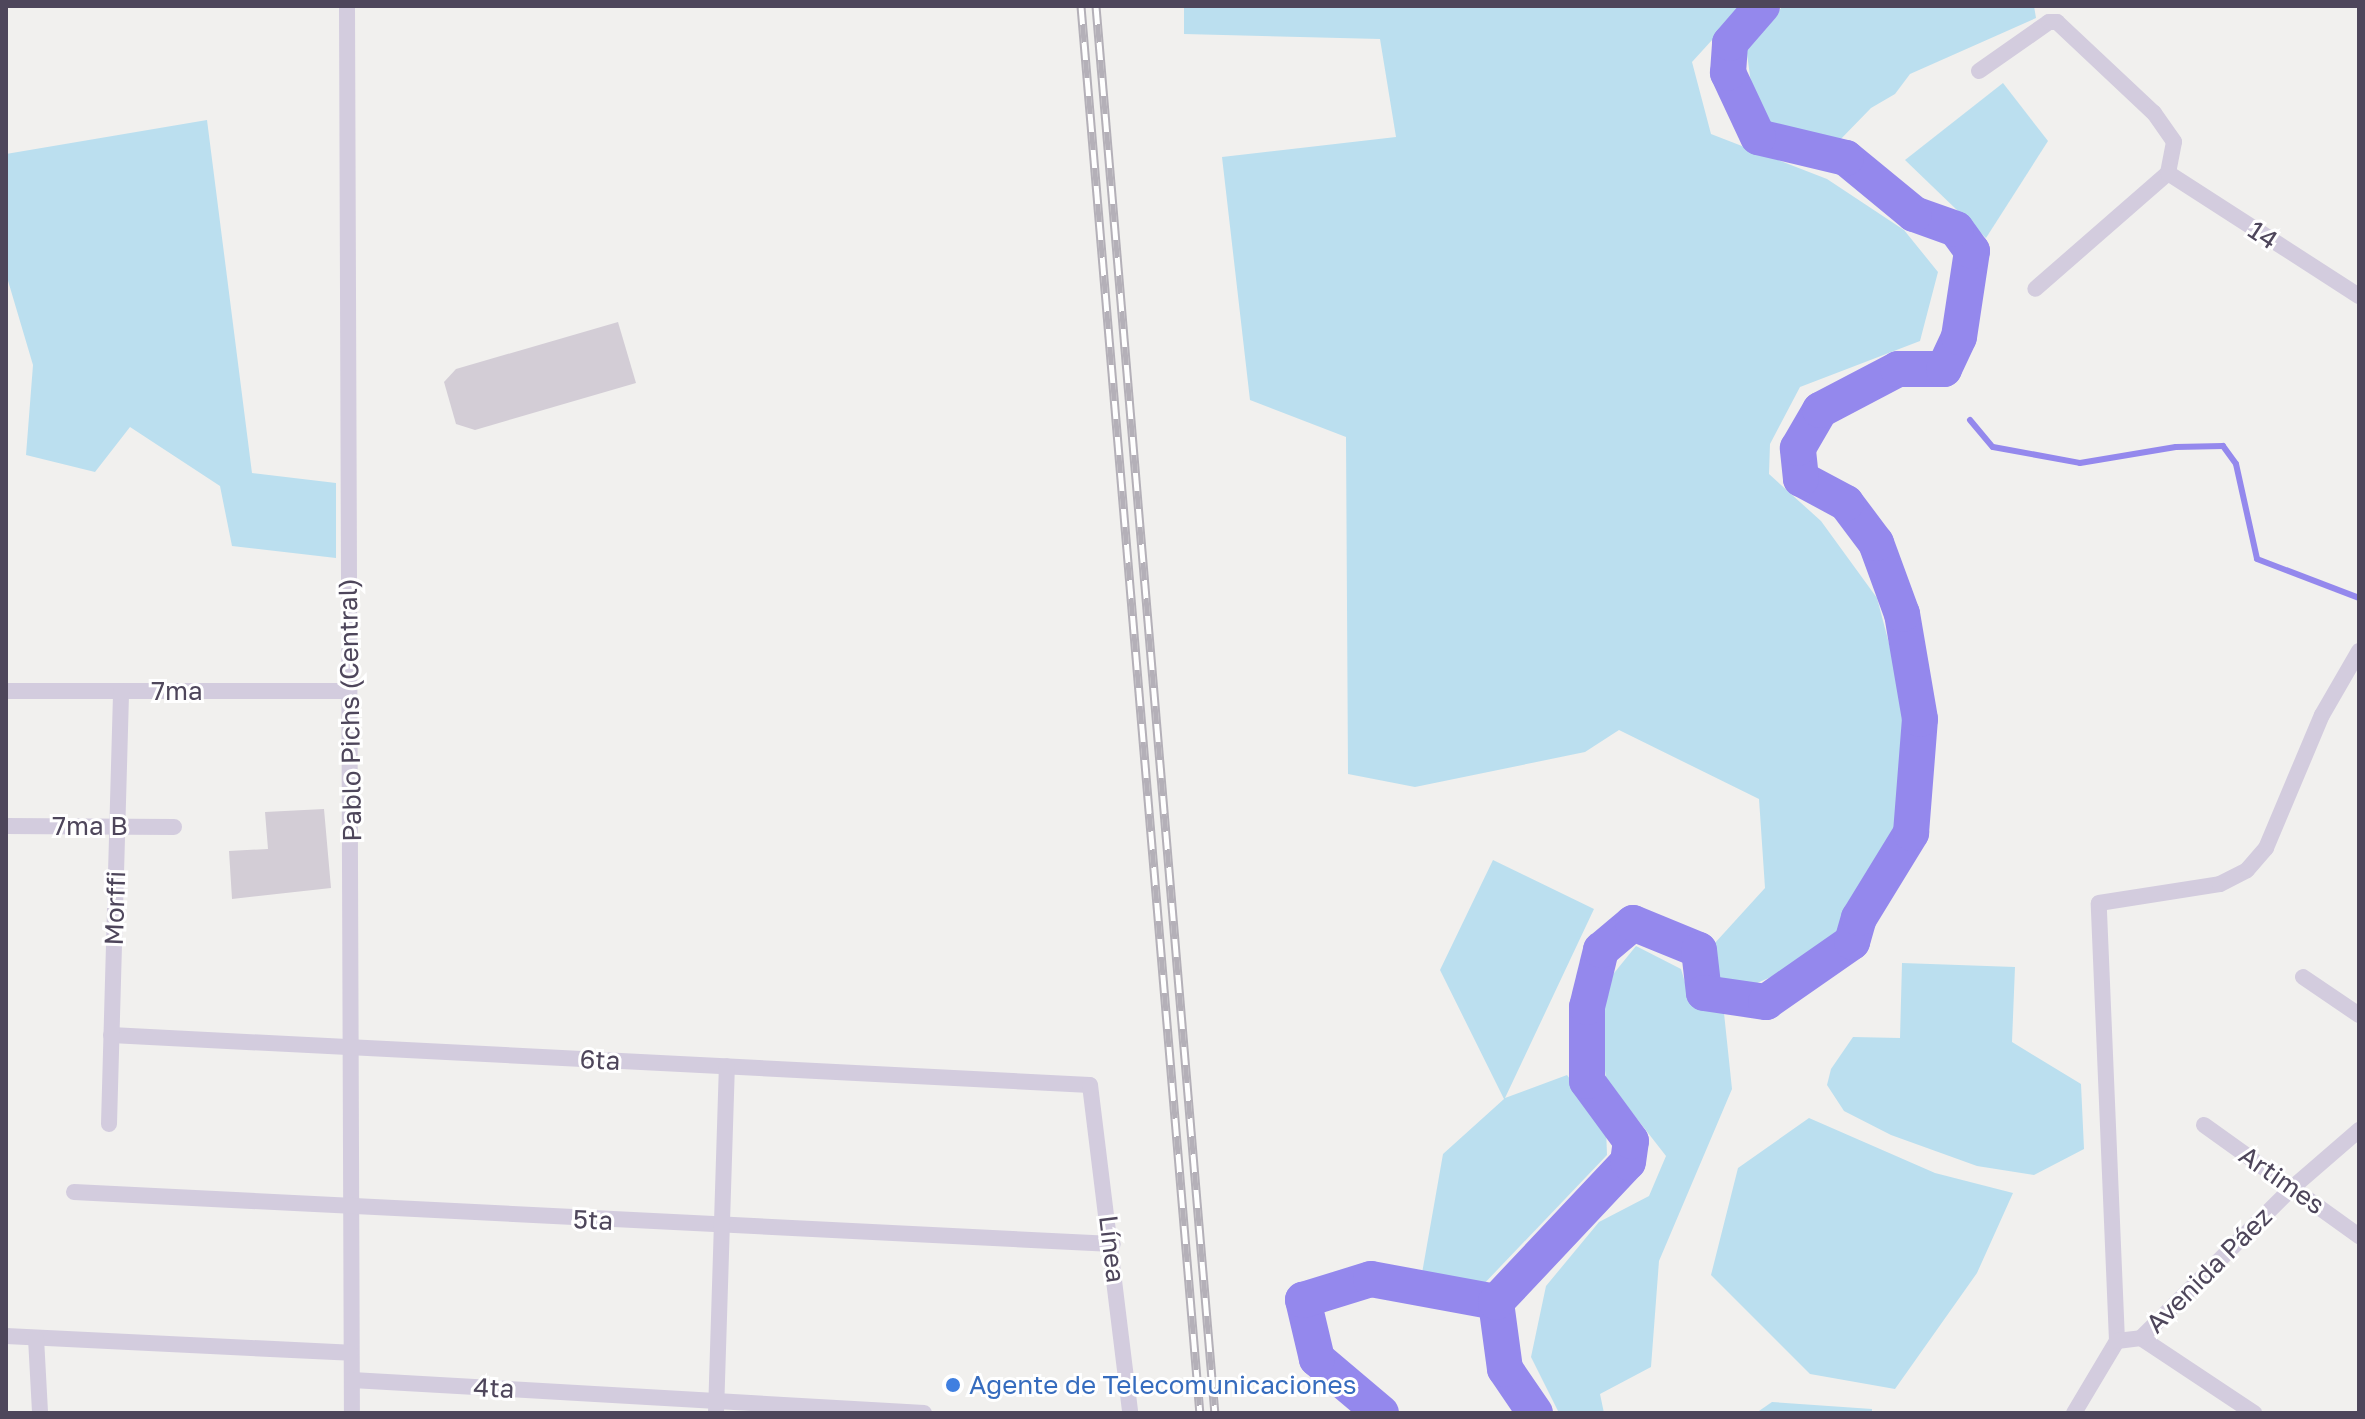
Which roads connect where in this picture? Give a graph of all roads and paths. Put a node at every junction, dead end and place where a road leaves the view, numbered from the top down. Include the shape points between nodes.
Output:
1 (347, 6) edge
2 (1979, 71) dead end
3 (2168, 173) junction
4 (2035, 289) dead end
5 (2359, 296) edge
6 (2359, 651) edge
7 (6, 691) edge
8 (121, 691) junction
9 (348, 691) junction
10 (6, 826) edge
11 (117, 826) junction
12 (174, 827) dead end
13 (2303, 977) dead end
14 (2359, 1015) edge
15 (111, 1035) junction
16 (351, 1047) junction
17 (727, 1066) junction
18 (1090, 1085) joint
19 (109, 1124) dead end
20 (2204, 1125) dead end
21 (2359, 1130) edge
22 (2292, 1188) junction
23 (74, 1192) dead end
24 (354, 1209) junction
25 (721, 1226) junction
26 (2359, 1236) edge
27 (1113, 1244) junction
28 (6, 1336) edge
29 (36, 1338) junction
30 (2141, 1338) junction
31 (2117, 1341) junction
32 (351, 1353) junction
33 (352, 1380) junction
34 (716, 1407) edge
35 (40, 1413) edge
36 (352, 1413) edge
37 (924, 1413) edge
38 (1130, 1413) edge
39 (2074, 1413) edge
40 (2254, 1413) edge

1 - 9 street, Pablo Pichs (Central)
2 - 3 street via 2049,22 2057,22 2154,113 2174,142
3 - 4 street
3 - 5 street, 14
6 - 31 street via 2322,715 2266,848 2247,870 2220,884 2099,903
7 - 8 street, 7ma
8 - 9 street, 7ma
8 - 11 street, Morffi
9 - 16 street, Pablo Pichs (Central)
10 - 11 street, 7ma B
11 - 12 street, 7ma B
11 - 15 street, Morffi
13 - 14 street
15 - 16 street, 6ta
15 - 19 street, Morffi
16 - 17 street, 6ta
16 - 24 street, Pablo Pichs (Central)
17 - 18 street, 6ta
17 - 25 street
18 - 27 street, Línea
20 - 22 street, Artimes
21 - 22 street, Avenida Páez
22 - 26 street, Artimes
22 - 30 street, Avenida Páez
23 - 24 street, 5ta
24 - 25 street, 5ta
24 - 32 street, Pablo Pichs (Central)
25 - 27 street, 5ta
25 - 34 street
27 - 38 street, Línea
28 - 29 street
29 - 32 street
29 - 35 street
30 - 31 street, Avenida Páez
30 - 40 street
31 - 39 street, Avenida Páez
32 - 33 street, Pablo Pichs (Central)
33 - 34 street, 4ta
33 - 36 street, Pablo Pichs (Central)
34 - 37 street, 4ta

